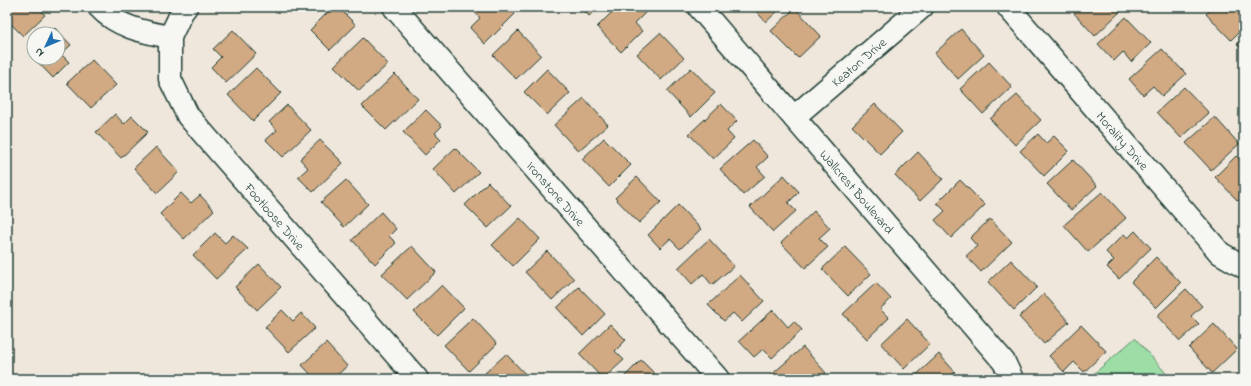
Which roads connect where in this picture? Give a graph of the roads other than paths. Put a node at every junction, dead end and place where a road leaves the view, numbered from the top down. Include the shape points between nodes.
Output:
1 (98, 7) edge
2 (186, 7) edge
3 (394, 7) edge
4 (699, 7) edge
5 (922, 7) edge
6 (1008, 7) edge
7 (170, 37) junction
8 (794, 117) junction
9 (1244, 267) edge
10 (417, 379) edge
11 (718, 379) edge
12 (1012, 379) edge

1 - 7 street via 122,25
2 - 7 street
3 - 11 street, Ironstone Drive
4 - 8 street, Wallcrest Boulevard
5 - 8 street, Keaton Drive
6 - 9 street, Morality Drive via 1220,252
7 - 10 street, Footloose Drive via 170,79 188,116
8 - 12 street, Wallcrest Boulevard via 1004,362

